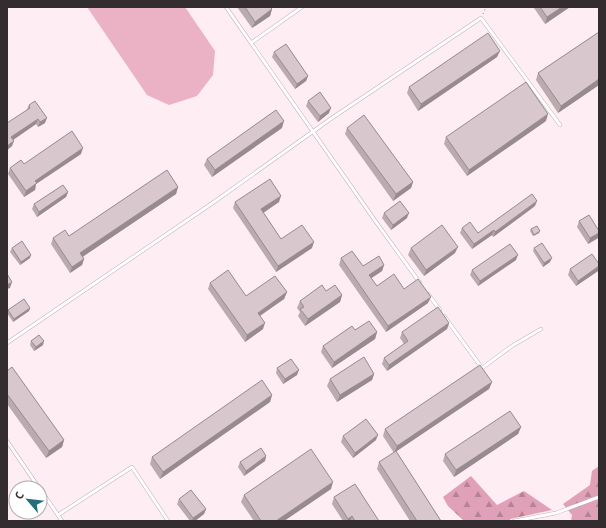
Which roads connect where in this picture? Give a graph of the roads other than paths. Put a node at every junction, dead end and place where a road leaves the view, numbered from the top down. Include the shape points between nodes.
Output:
1 (226, 7) edge
2 (302, 7) edge
3 (251, 43) junction
4 (560, 125) dead end
5 (313, 132) junction
6 (422, 285) edge
7 (426, 292) edge
8 (541, 329) dead end
9 (7, 343) edge
10 (7, 440) edge
11 (34, 480) edge
12 (599, 497) edge
13 (48, 500) edge
14 (58, 515) junction
15 (62, 521) edge
16 (168, 521) edge
17 (514, 521) edge

1 - 3 lane
2 - 3 lane
3 - 5 lane
4 - 5 lane via 481,18
5 - 6 lane
5 - 9 lane
7 - 8 lane via 482,368
10 - 11 lane
12 - 17 lane via 556,513
13 - 14 lane
14 - 15 lane
14 - 16 lane via 132,467

